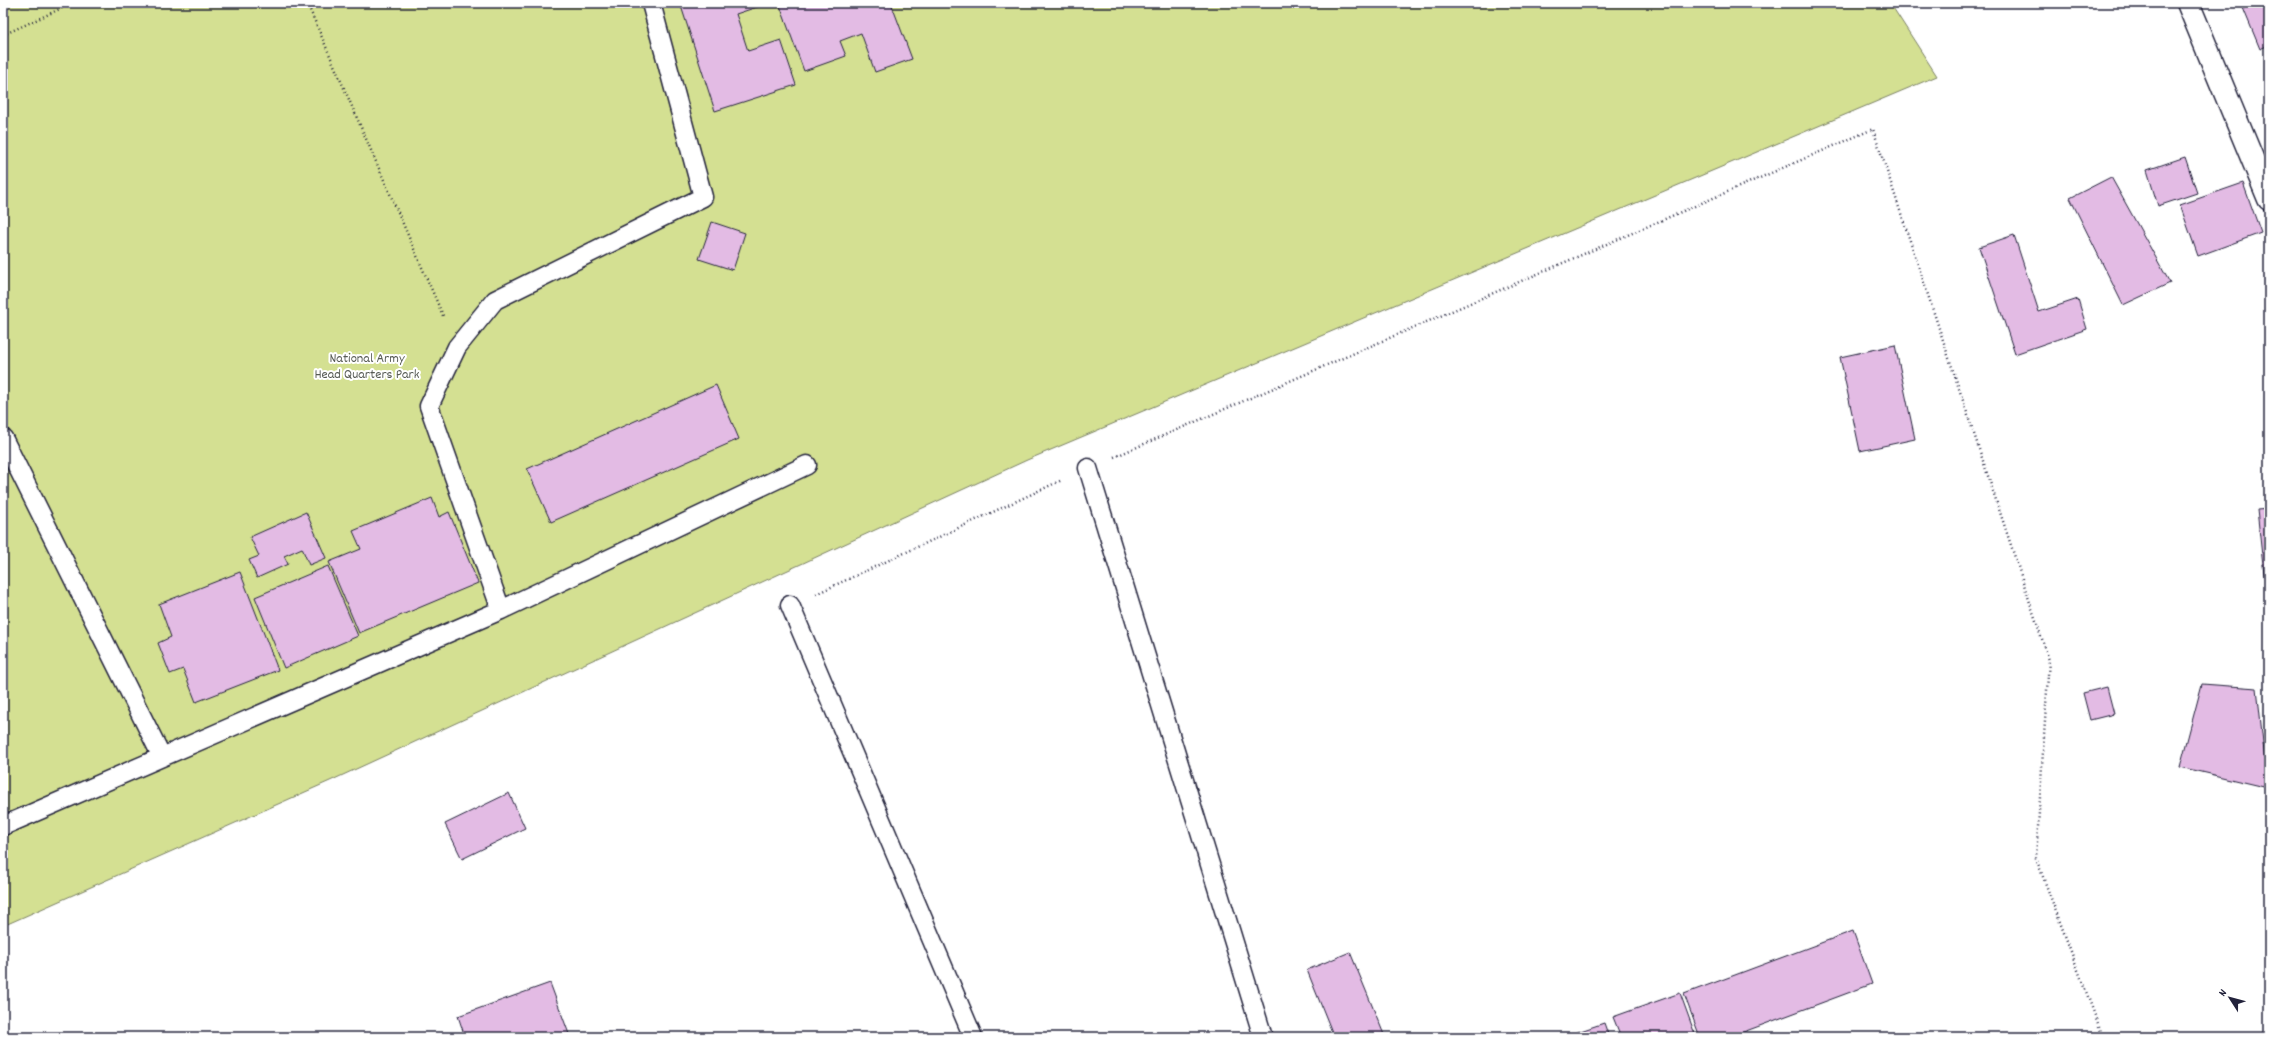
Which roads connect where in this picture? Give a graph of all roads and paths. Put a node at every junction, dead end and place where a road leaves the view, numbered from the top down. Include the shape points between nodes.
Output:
1 (73, 3) edge
2 (307, 3) edge
3 (651, 3) edge
4 (2188, 3) edge
5 (3, 35) edge
6 (2269, 199) edge
7 (457, 347) junction
8 (3, 438) edge
9 (807, 465) dead end
10 (1088, 468) junction
11 (790, 606) joint
12 (501, 610) junction
13 (162, 757) junction
14 (3, 826) edge
15 (973, 1037) edge
16 (1263, 1037) edge
17 (2103, 1037) edge

1 - 5 path
2 - 7 path
3 - 7 lane via 703,197 495,300
4 - 6 street
7 - 12 lane via 429,406
8 - 13 lane
9 - 12 lane
10 - 11 path
10 - 16 lane
10 - 17 path via 1873,129 2049,660 2036,858
11 - 15 lane
12 - 13 lane
13 - 14 lane

